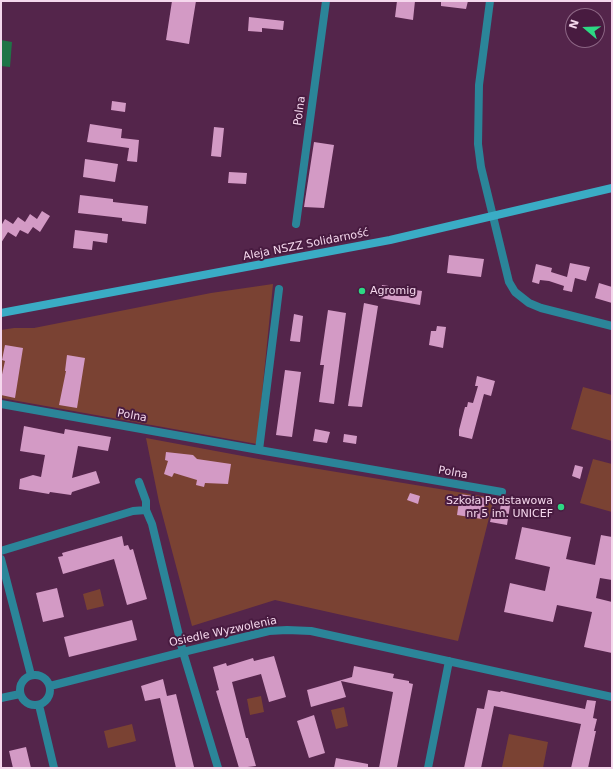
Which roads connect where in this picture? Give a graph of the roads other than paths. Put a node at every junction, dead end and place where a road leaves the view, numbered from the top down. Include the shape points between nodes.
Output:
1 (326, 1) edge
2 (490, 1) edge
3 (612, 188) edge
4 (493, 217) junction
5 (296, 224) dead end
6 (279, 290) dead end
7 (1, 313) edge
8 (612, 326) edge
9 (1, 404) edge
10 (259, 450) junction
11 (139, 482) dead end
12 (502, 492) dead end
13 (146, 510) junction
14 (1, 552) edge
15 (1, 559) edge
16 (183, 652) junction
17 (449, 661) junction
18 (31, 675) junction
19 (50, 686) junction
20 (20, 694) junction
21 (612, 697) edge
22 (1, 698) edge
23 (40, 704) junction
24 (54, 768) edge
25 (218, 768) edge
26 (428, 768) edge

1 - 5 street, Polna
2 - 4 street via 477,120 481,167
3 - 4 street, Aleja NSZZ Solidarność
4 - 7 street, Aleja NSZZ Solidarność via 390,240
4 - 8 street via 510,287 518,296 541,308
6 - 10 street
9 - 10 street, Polna
10 - 12 street, Polna
11 - 13 street via 146,500
13 - 14 street via 133,511
13 - 16 street via 152,524
15 - 18 street
16 - 17 street, Osiedle Wyzwolenia via 287,630 311,631
16 - 19 street, Osiedle Wyzwolenia
16 - 25 street
17 - 21 street, Osiedle Wyzwolenia
17 - 26 street
18 - 19 street via 42,676
18 - 20 street via 21,682
19 - 23 street via 48,697
20 - 22 street
20 - 23 street via 28,704
23 - 24 street

